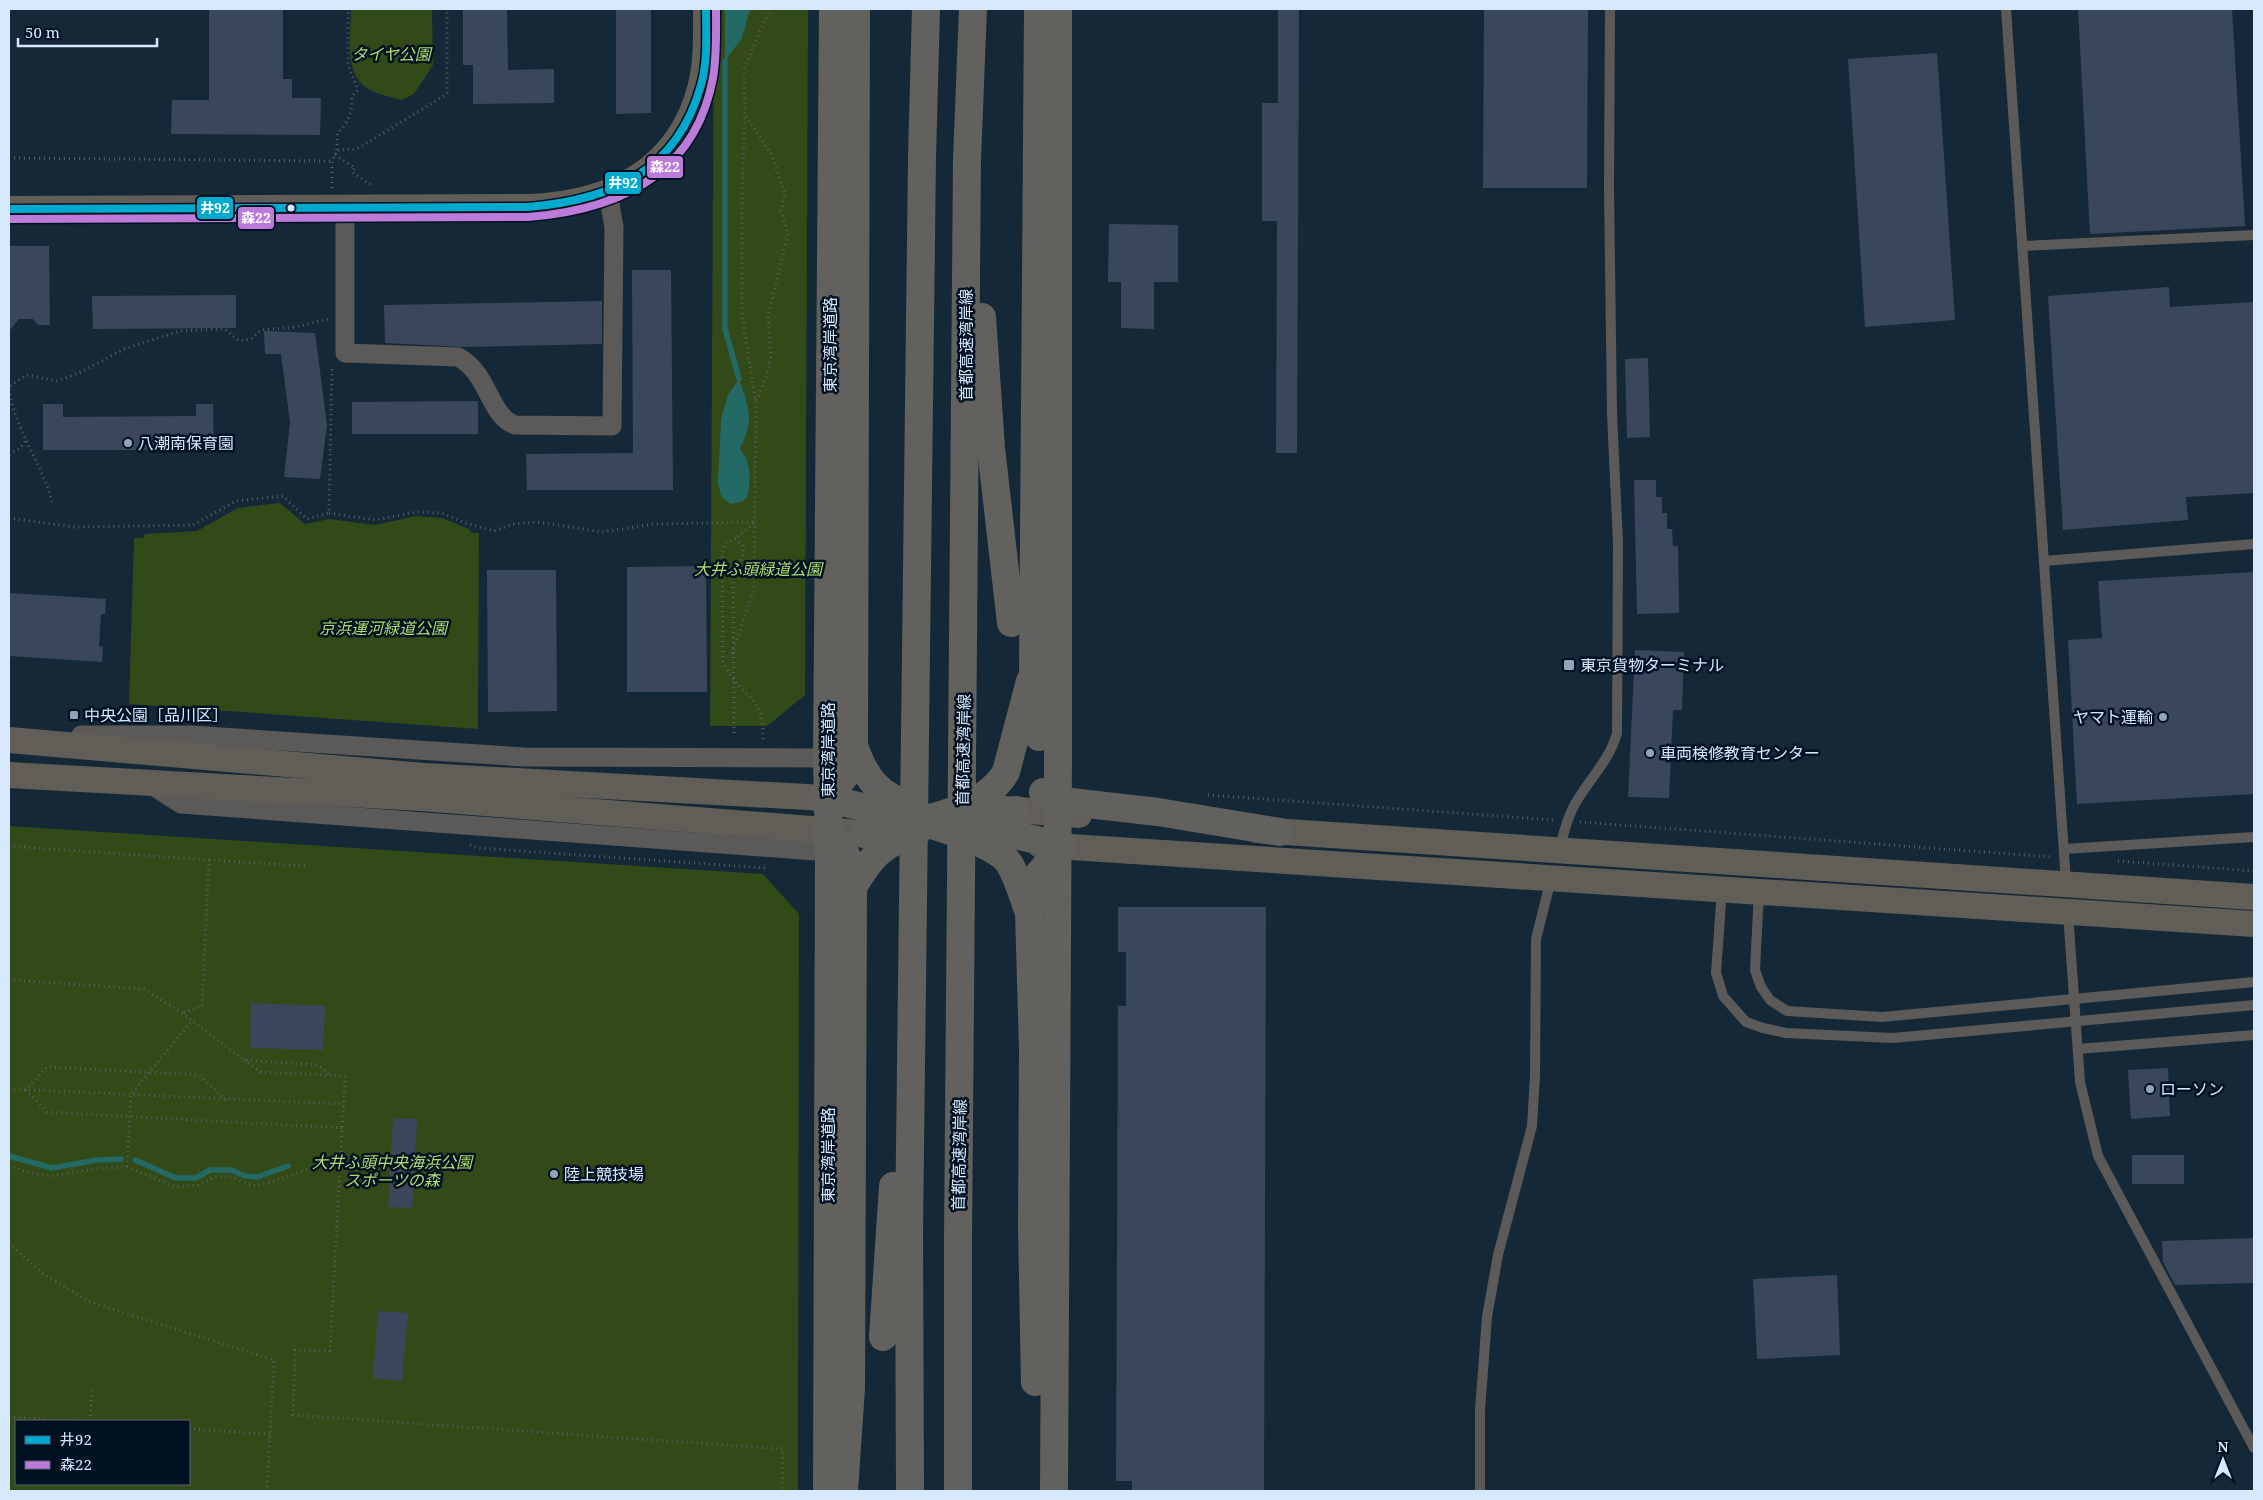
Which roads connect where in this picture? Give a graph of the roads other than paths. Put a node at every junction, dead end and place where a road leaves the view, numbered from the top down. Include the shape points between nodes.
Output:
1 (706, 9) edge
2 (833, 9) edge
3 (838, 9) edge
4 (856, 9) edge
5 (926, 9) edge
6 (973, 9) edge
7 (1038, 9) edge
8 (1058, 9) edge
9 (1610, 9) edge
10 (2006, 9) edge
11 (856, 121) junction
12 (967, 159) junction
13 (608, 193) junction
14 (345, 208) junction
15 (9, 209) edge
16 (2254, 235) edge
17 (2022, 246) junction
18 (2254, 544) edge
19 (2044, 561) junction
20 (1011, 623) dead end
21 (1033, 670) junction
22 (18, 740) edge
23 (854, 746) junction
24 (827, 758) junction
25 (9, 775) edge
26 (146, 782) junction
27 (422, 787) junction
28 (820, 798) junction
29 (1016, 810) joint
30 (938, 822) junction
31 (1280, 832) junction
32 (863, 834) joint
33 (2254, 837) edge
34 (824, 841) junction
35 (1063, 846) junction
36 (2064, 849) junction
37 (853, 887) junction
38 (1722, 889) junction
39 (1759, 892) junction
40 (2254, 897) edge
41 (1029, 913) junction
42 (2254, 924) edge
43 (912, 948) junction
44 (2254, 982) edge
45 (2254, 1005) edge
46 (2254, 1035) edge
47 (2078, 1050) junction
48 (883, 1337) dead end
49 (2254, 1448) edge
50 (827, 1491) edge
51 (844, 1491) edge
52 (910, 1491) edge
53 (958, 1491) edge
54 (1038, 1491) edge
55 (1054, 1491) edge
56 (1480, 1491) edge

1 - 13 street via 704,71 686,124 653,165 623,187
2 - 24 highway, 東京湾岸道路
3 - 11 highway
4 - 11 highway
5 - 43 highway
6 - 12 highway, 首都高速湾岸線
7 - 21 highway
8 - 55 highway
9 - 56 lane via 1612,414 1618,543 1617,733 1613,748 1568,819 1536,939 1532,1126 1498,1254 1487,1317 1480,1410
10 - 17 lane
11 - 23 highway
12 - 20 highway via 973,187 991,448
12 - 53 highway, 首都高速湾岸線
13 - 14 street via 579,202 547,206
13 - 14 street via 614,227 612,426 515,425 507,422 480,376 469,363 458,357 345,353
14 - 15 street
16 - 17 lane
17 - 19 lane
18 - 19 lane
19 - 36 lane
21 - 30 highway via 1006,772 999,784
21 - 31 highway via 1039,701 1040,779 1046,796 1053,800 1158,812
22 - 24 street via 55,735 191,735 524,757
22 - 27 street
23 - 28 highway via 845,779
23 - 30 highway via 872,783 885,794
24 - 34 highway, 東京湾岸道路
25 - 26 street
26 - 27 street
26 - 34 street via 181,804
27 - 28 street
27 - 34 street
28 - 30 highway
29 - 30 highway
29 - 31 street
30 - 32 highway
30 - 35 highway
30 - 37 highway via 885,847 868,862
30 - 41 highway via 997,852 1008,863
31 - 40 street
32 - 34 street
33 - 36 lane
34 - 37 highway via 836,838 842,846
34 - 50 highway, 東京湾岸道路
35 - 38 street
35 - 41 highway via 1034,879
36 - 47 lane
37 - 51 highway via 851,1388
38 - 39 street
38 - 45 lane via 1716,973 1723,996 1746,1022 1786,1034 1888,1039
39 - 42 street
39 - 44 lane via 1755,970 1760,987 1770,1000 1787,1011 1882,1017
41 - 54 highway via 1034,1049 1032,1226
43 - 48 highway
43 - 52 highway
46 - 47 lane
47 - 49 lane via 2080,1082 2098,1156

